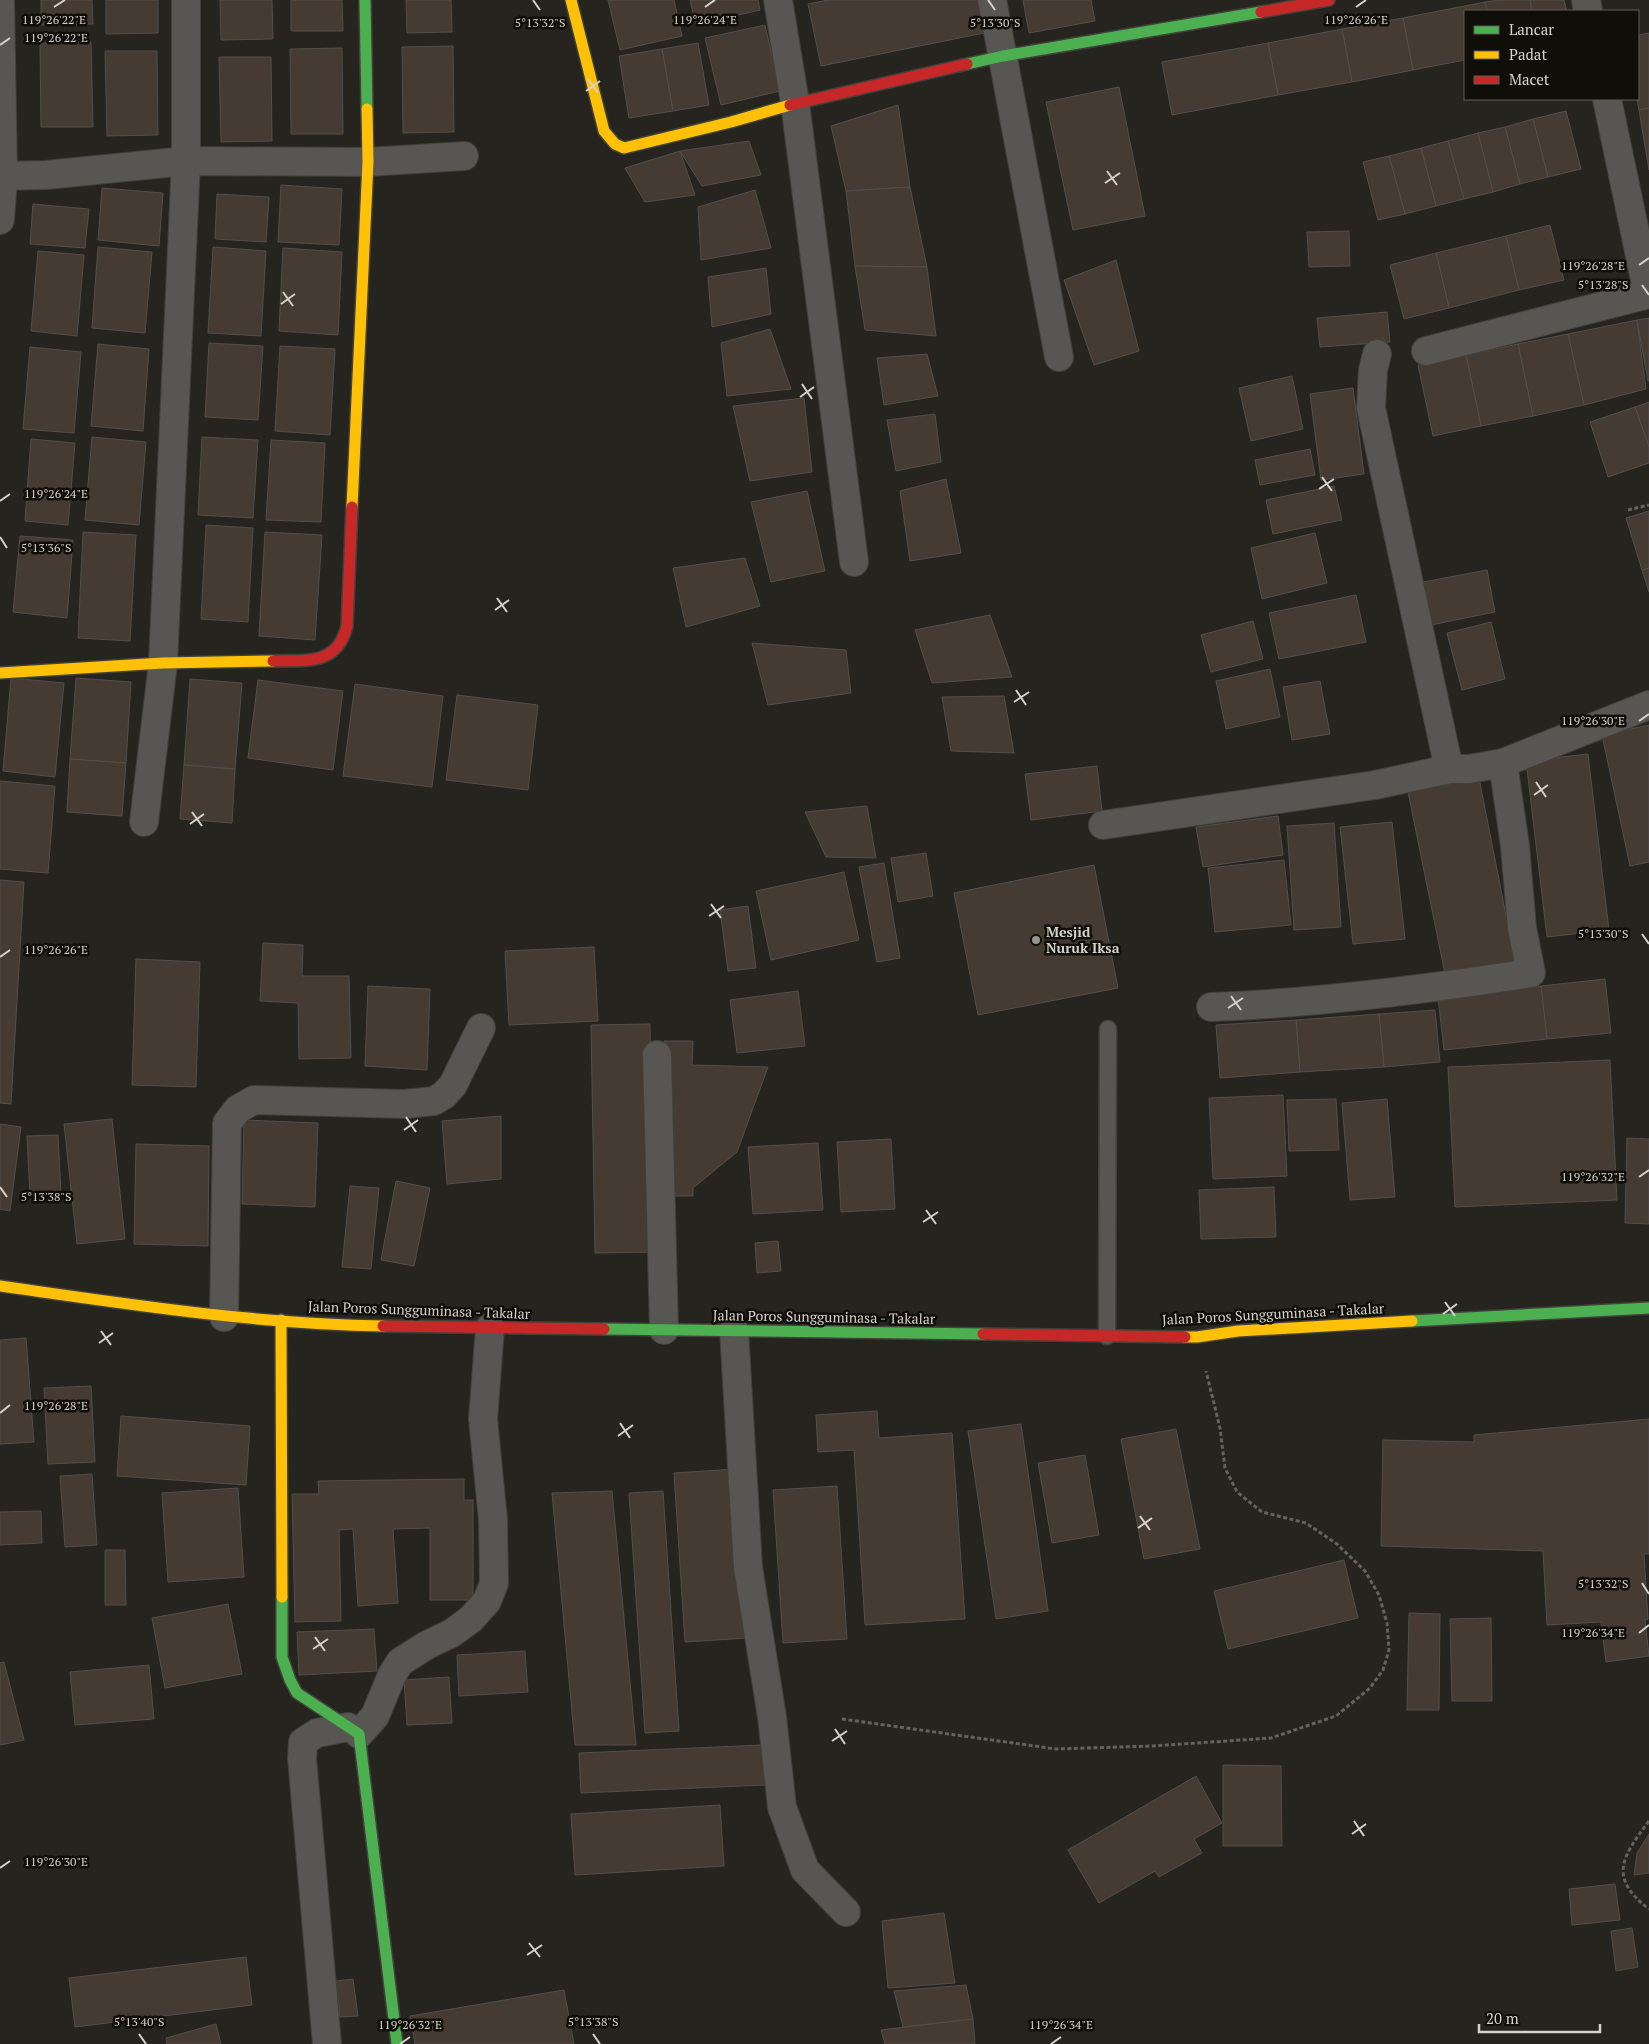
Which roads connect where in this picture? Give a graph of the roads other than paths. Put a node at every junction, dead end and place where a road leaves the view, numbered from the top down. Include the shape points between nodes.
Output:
1 (0, 0) edge
2 (186, 0) edge
3 (365, 0) edge
4 (571, 0) edge
5 (778, 0) edge
6 (992, 0) edge
7 (1329, 0) edge
8 (1223, 9) edge
9 (1003, 56) junction
10 (1607, 100) edge
11 (795, 103) junction
12 (464, 156) dead end
13 (186, 161) junction
14 (368, 162) junction
15 (2, 176) edge
16 (0, 220) edge
17 (1649, 294) edge
18 (1426, 350) dead end
19 (1377, 354) dead end
20 (1059, 357) dead end
21 (854, 562) dead end
22 (163, 663) junction
23 (0, 673) edge
24 (1649, 705) edge
25 (1503, 763) junction
26 (1449, 769) junction
27 (144, 822) dead end
28 (1103, 825) dead end
29 (1211, 1007) dead end
30 (481, 1028) dead end
31 (1108, 1029) dead end
32 (658, 1055) dead end
33 (0, 1286) edge
34 (1649, 1308) edge
35 (224, 1317) junction
36 (281, 1320) junction
37 (490, 1328) junction
38 (664, 1330) junction
39 (734, 1330) junction
40 (1107, 1336) junction
41 (354, 1731) junction
42 (846, 1912) dead end
43 (327, 2044) edge
44 (397, 2044) edge

1 - 15 street
2 - 13 street
3 - 14 main road
4 - 11 main road via 604,131 615,144 624,148
5 - 11 street
6 - 9 street
7 - 8 main road
8 - 9 main road
9 - 11 main road
9 - 20 street
10 - 17 street
11 - 21 street
12 - 14 street
13 - 14 street
13 - 15 street via 46,175
13 - 22 street
14 - 22 main road via 344,640 329,656 315,660
15 - 16 street
17 - 18 street
19 - 26 street via 1371,408
22 - 23 main road
22 - 27 street
24 - 25 street
25 - 26 street
25 - 29 street via 1522,928 1531,973 1425,990 1282,1004
26 - 28 street via 1375,785
30 - 35 street via 453,1085 434,1101 404,1104 254,1100 238,1108 227,1123
31 - 40 lane
32 - 38 street
33 - 35 main road, Jalan Poros Sungguminasa - Takalar
34 - 40 main road, Jalan Poros Sungguminasa - Takalar via 1238,1331 1197,1337
35 - 36 main road, Jalan Poros Sungguminasa - Takalar
36 - 37 main road, Jalan Poros Sungguminasa - Takalar via 325,1325
36 - 41 main road via 282,1657 297,1693
37 - 38 main road, Jalan Poros Sungguminasa - Takalar
37 - 41 street via 483,1419 493,1520 494,1584 487,1602 471,1619 400,1662 375,1716
38 - 39 main road, Jalan Poros Sungguminasa - Takalar
39 - 40 main road, Jalan Poros Sungguminasa - Takalar
39 - 42 street via 748,1567 772,1717 782,1807 805,1870
41 - 43 street via 317,1733 303,1742
41 - 44 main road

